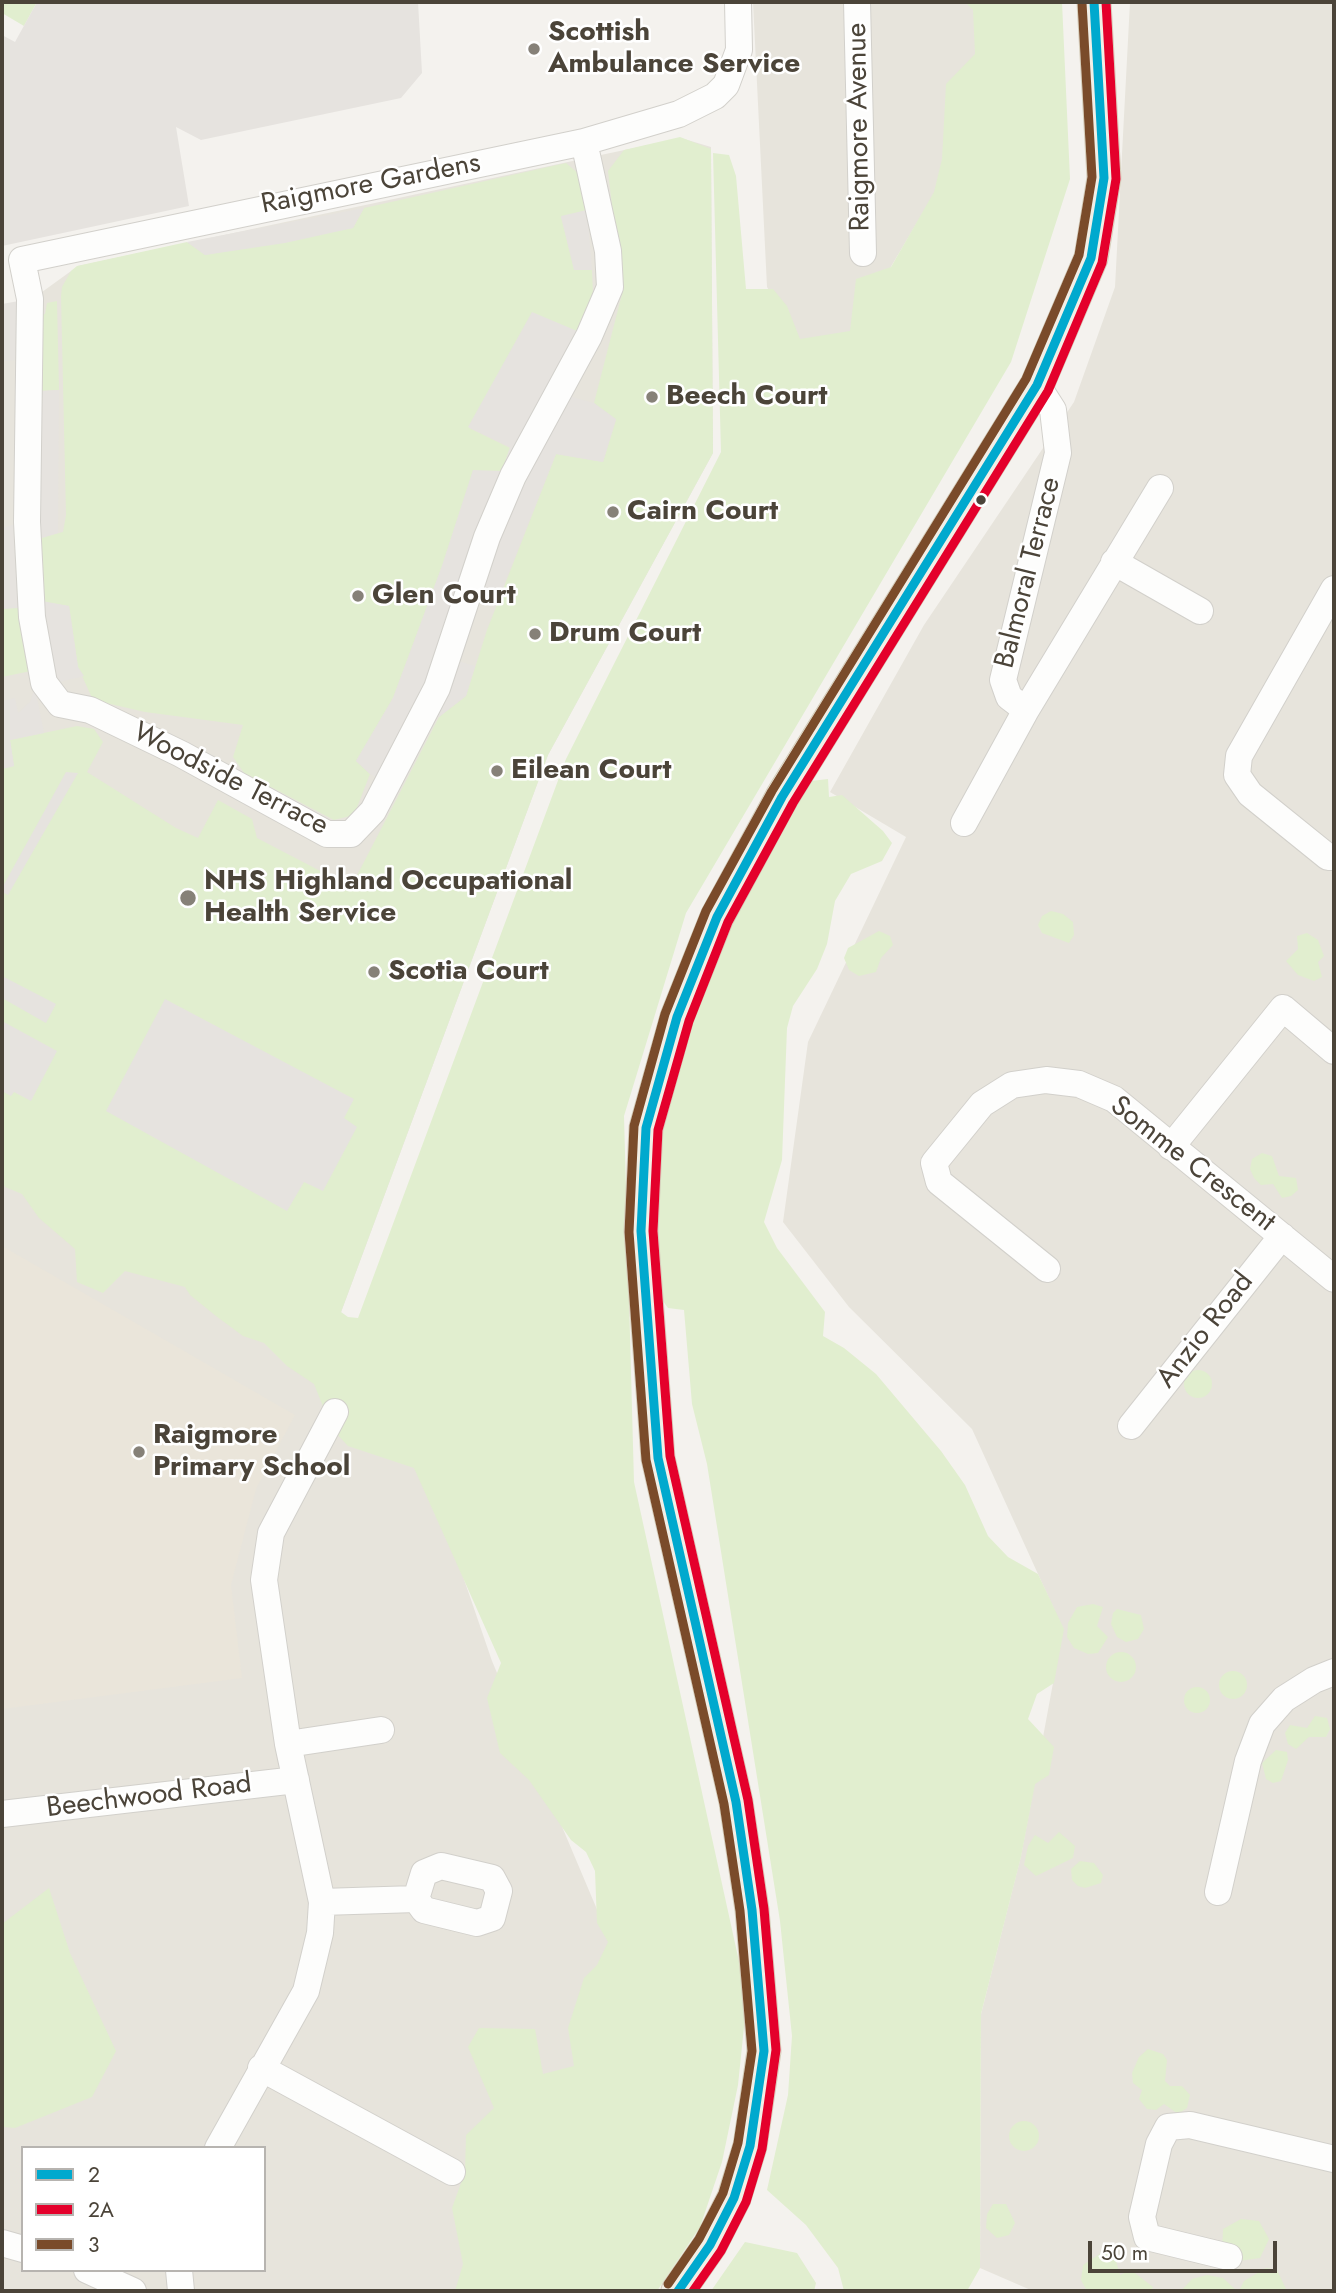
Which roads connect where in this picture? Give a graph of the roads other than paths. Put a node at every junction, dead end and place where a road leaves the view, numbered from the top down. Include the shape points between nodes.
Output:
1 (738, 2) edge
2 (857, 2) edge
3 (1094, 2) edge
4 (584, 142) junction
5 (863, 253) dead end
6 (22, 260) joint
7 (1037, 385) junction
8 (1160, 488) dead end
9 (1114, 562) junction
10 (1334, 589) edge
11 (1200, 611) dead end
12 (1026, 710) junction
13 (964, 823) dead end
14 (1334, 857) edge
15 (1334, 1051) edge
16 (1171, 1147) junction
17 (1282, 1236) junction
18 (1047, 1269) dead end
19 (1334, 1279) edge
20 (335, 1412) dead end
21 (1131, 1426) dead end
22 (1334, 1672) edge
23 (381, 1730) dead end
24 (288, 1744) junction
25 (296, 1780) junction
26 (2, 1814) edge
27 (1218, 1892) dead end
28 (416, 1899) dead end
29 (322, 1902) junction
30 (261, 2068) junction
31 (219, 2146) edge
32 (1334, 2159) edge
33 (452, 2172) dead end
34 (2, 2243) edge
35 (21, 2248) edge
36 (1229, 2257) dead end
37 (91, 2272) edge
38 (179, 2272) edge
39 (133, 2291) edge
40 (181, 2291) edge
41 (678, 2291) edge

1 - 4 street, Raigmore Gardens via 739,50 734,68 715,96 679,114
2 - 5 street, Raigmore Avenue
3 - 7 main road via 1104,178 1091,258
4 - 6 street, Raigmore Gardens
4 - 6 street, Woodside Terrace via 608,251 610,287 589,336 513,476 487,537 437,688 373,811 351,834 327,834 181,754 90,710 60,704 44,683 32,617 27,522 30,299
7 - 12 street, Balmoral Terrace via 1053,410 1058,453 1003,680 1009,697
7 - 41 main road via 782,797 716,917 677,1017 646,1128 641,1231 658,1458 736,1802 752,1910 764,2051 750,2146 734,2198 710,2245
8 - 9 street, Balmoral Terrace
9 - 11 street
9 - 12 street, Balmoral Terrace
10 - 14 street via 1239,756 1237,775 1250,794 1328,857
12 - 13 street
15 - 16 street via 1283,1008
16 - 17 street, Somme Crescent
16 - 18 street, Somme Crescent via 1114,1099 1079,1084 1045,1080 1012,1085 982,1104 934,1163 939,1182
17 - 19 street, Somme Crescent
17 - 21 street, Anzio Road
20 - 24 street via 271,1533 264,1580
22 - 27 street via 1284,1699 1262,1724 1248,1761
23 - 24 street
24 - 25 street
25 - 26 street, Beechwood Road
25 - 29 street
28 - 29 street
29 - 30 street via 320,1933 306,1991
30 - 31 street
30 - 33 street
32 - 36 street via 1190,2124 1168,2127 1159,2144 1142,2217 1147,2237
34 - 35 street
37 - 39 street
38 - 40 street

